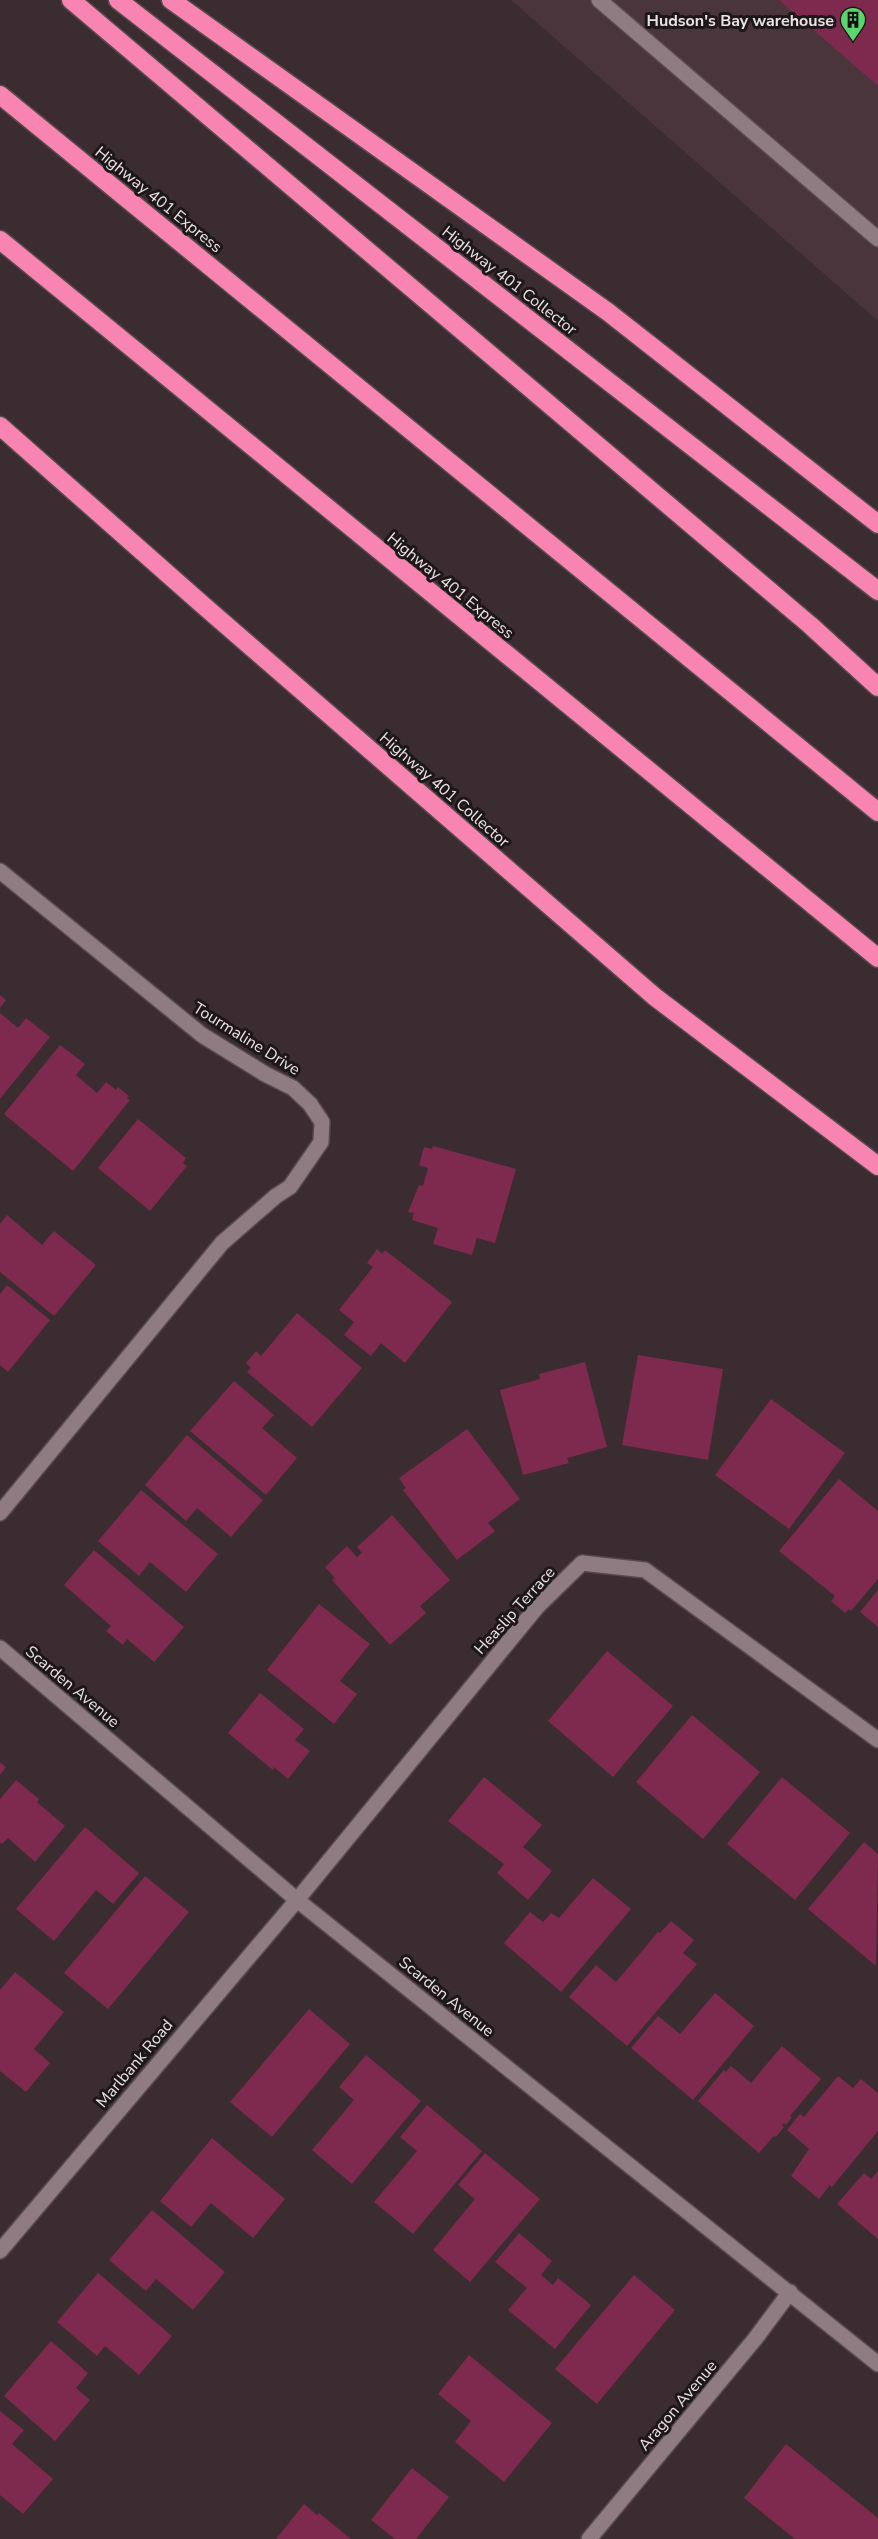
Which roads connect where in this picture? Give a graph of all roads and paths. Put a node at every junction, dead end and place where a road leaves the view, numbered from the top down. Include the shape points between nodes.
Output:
1 (71, 0) edge
2 (118, 0) edge
3 (171, 0) edge
4 (599, 0) edge
5 (0, 95) edge
6 (878, 239) edge
7 (0, 240) edge
8 (0, 426) edge
9 (878, 524) edge
10 (878, 591) edge
11 (878, 687) edge
12 (878, 812) edge
13 (0, 872) edge
14 (878, 958) edge
15 (878, 1166) edge
16 (0, 1513) edge
17 (0, 1648) edge
18 (878, 1740) edge
19 (297, 1900) junction
20 (0, 2251) edge
21 (790, 2292) junction
22 (878, 2364) edge
23 (589, 2539) edge

1 - 11 highway via 801,617
2 - 10 highway, Highway 401 Collector
3 - 9 highway via 608,312
4 - 6 street
5 - 12 highway, Highway 401 Express
7 - 14 highway, Highway 401 Express
8 - 15 highway, Highway 401 Collector via 655,997
13 - 16 street, Tourmaline Drive via 202,1035 293,1088 322,1122 321,1142 290,1187 222,1243
17 - 19 street, Scarden Avenue
18 - 19 street, Heaslip Terrace via 645,1570 582,1563 537,1607
19 - 20 street, Marlbank Road
19 - 21 street, Scarden Avenue
21 - 22 street, Scarden Avenue
21 - 23 street, Aragon Avenue

